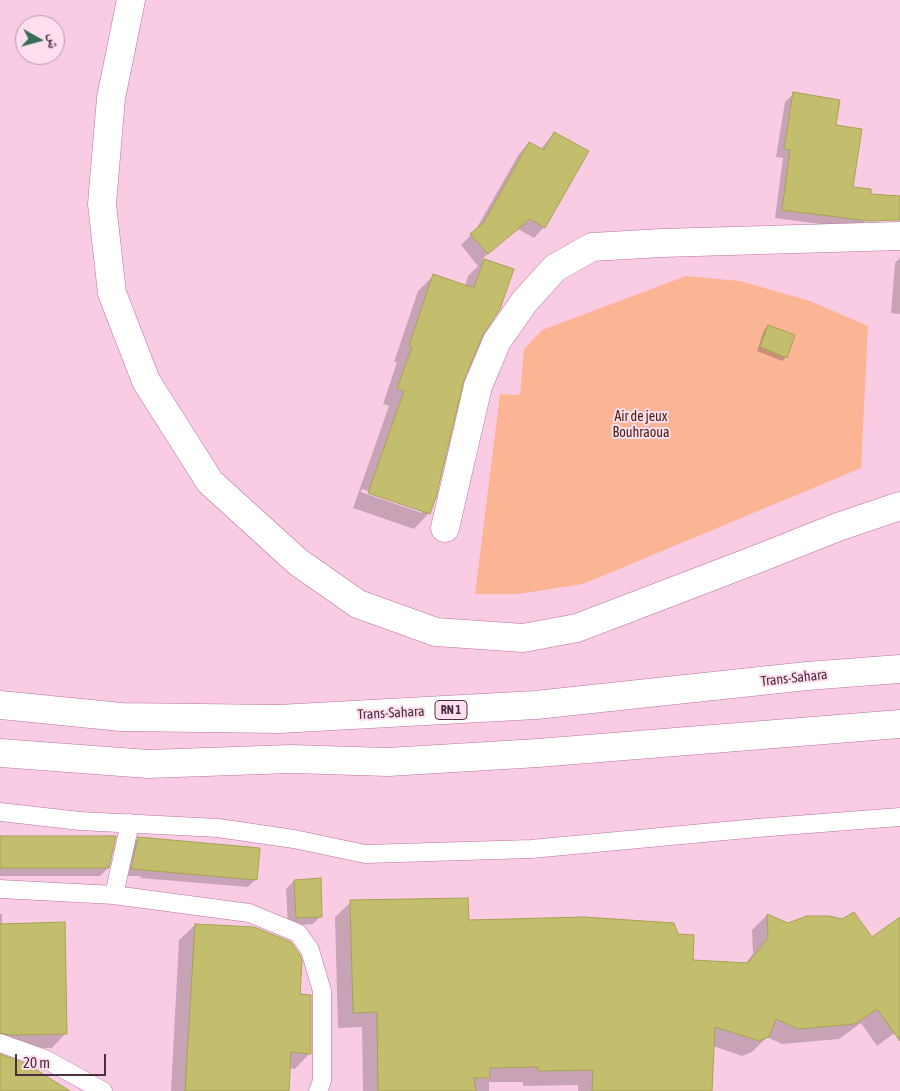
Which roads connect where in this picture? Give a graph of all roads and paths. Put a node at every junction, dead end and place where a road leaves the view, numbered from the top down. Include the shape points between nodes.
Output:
1 (131, 0) edge
2 (900, 236) edge
3 (900, 506) edge
4 (445, 528) dead end
5 (900, 668) edge
6 (0, 706) edge
7 (900, 724) edge
8 (0, 753) edge
9 (0, 812) edge
10 (900, 817) edge
11 (130, 823) junction
12 (0, 889) edge
13 (114, 895) junction
14 (0, 1043) edge
15 (103, 1091) edge
16 (318, 1091) edge

1 - 3 main road via 111,98 102,204 112,293 146,381 210,482 298,562 358,604 436,632 523,638 577,628
2 - 4 main road via 592,247 555,268 525,301 497,341 478,386
5 - 6 main road, Trans-Sahara / RN 1 via 536,706 279,719 122,717
7 - 8 main road via 388,762 291,759 148,764
9 - 11 lane
10 - 11 lane via 531,849 365,854 218,828
11 - 13 lane
12 - 13 lane
13 - 16 lane via 249,913 298,933 310,950 322,991 322,1081
14 - 15 lane via 45,1059

